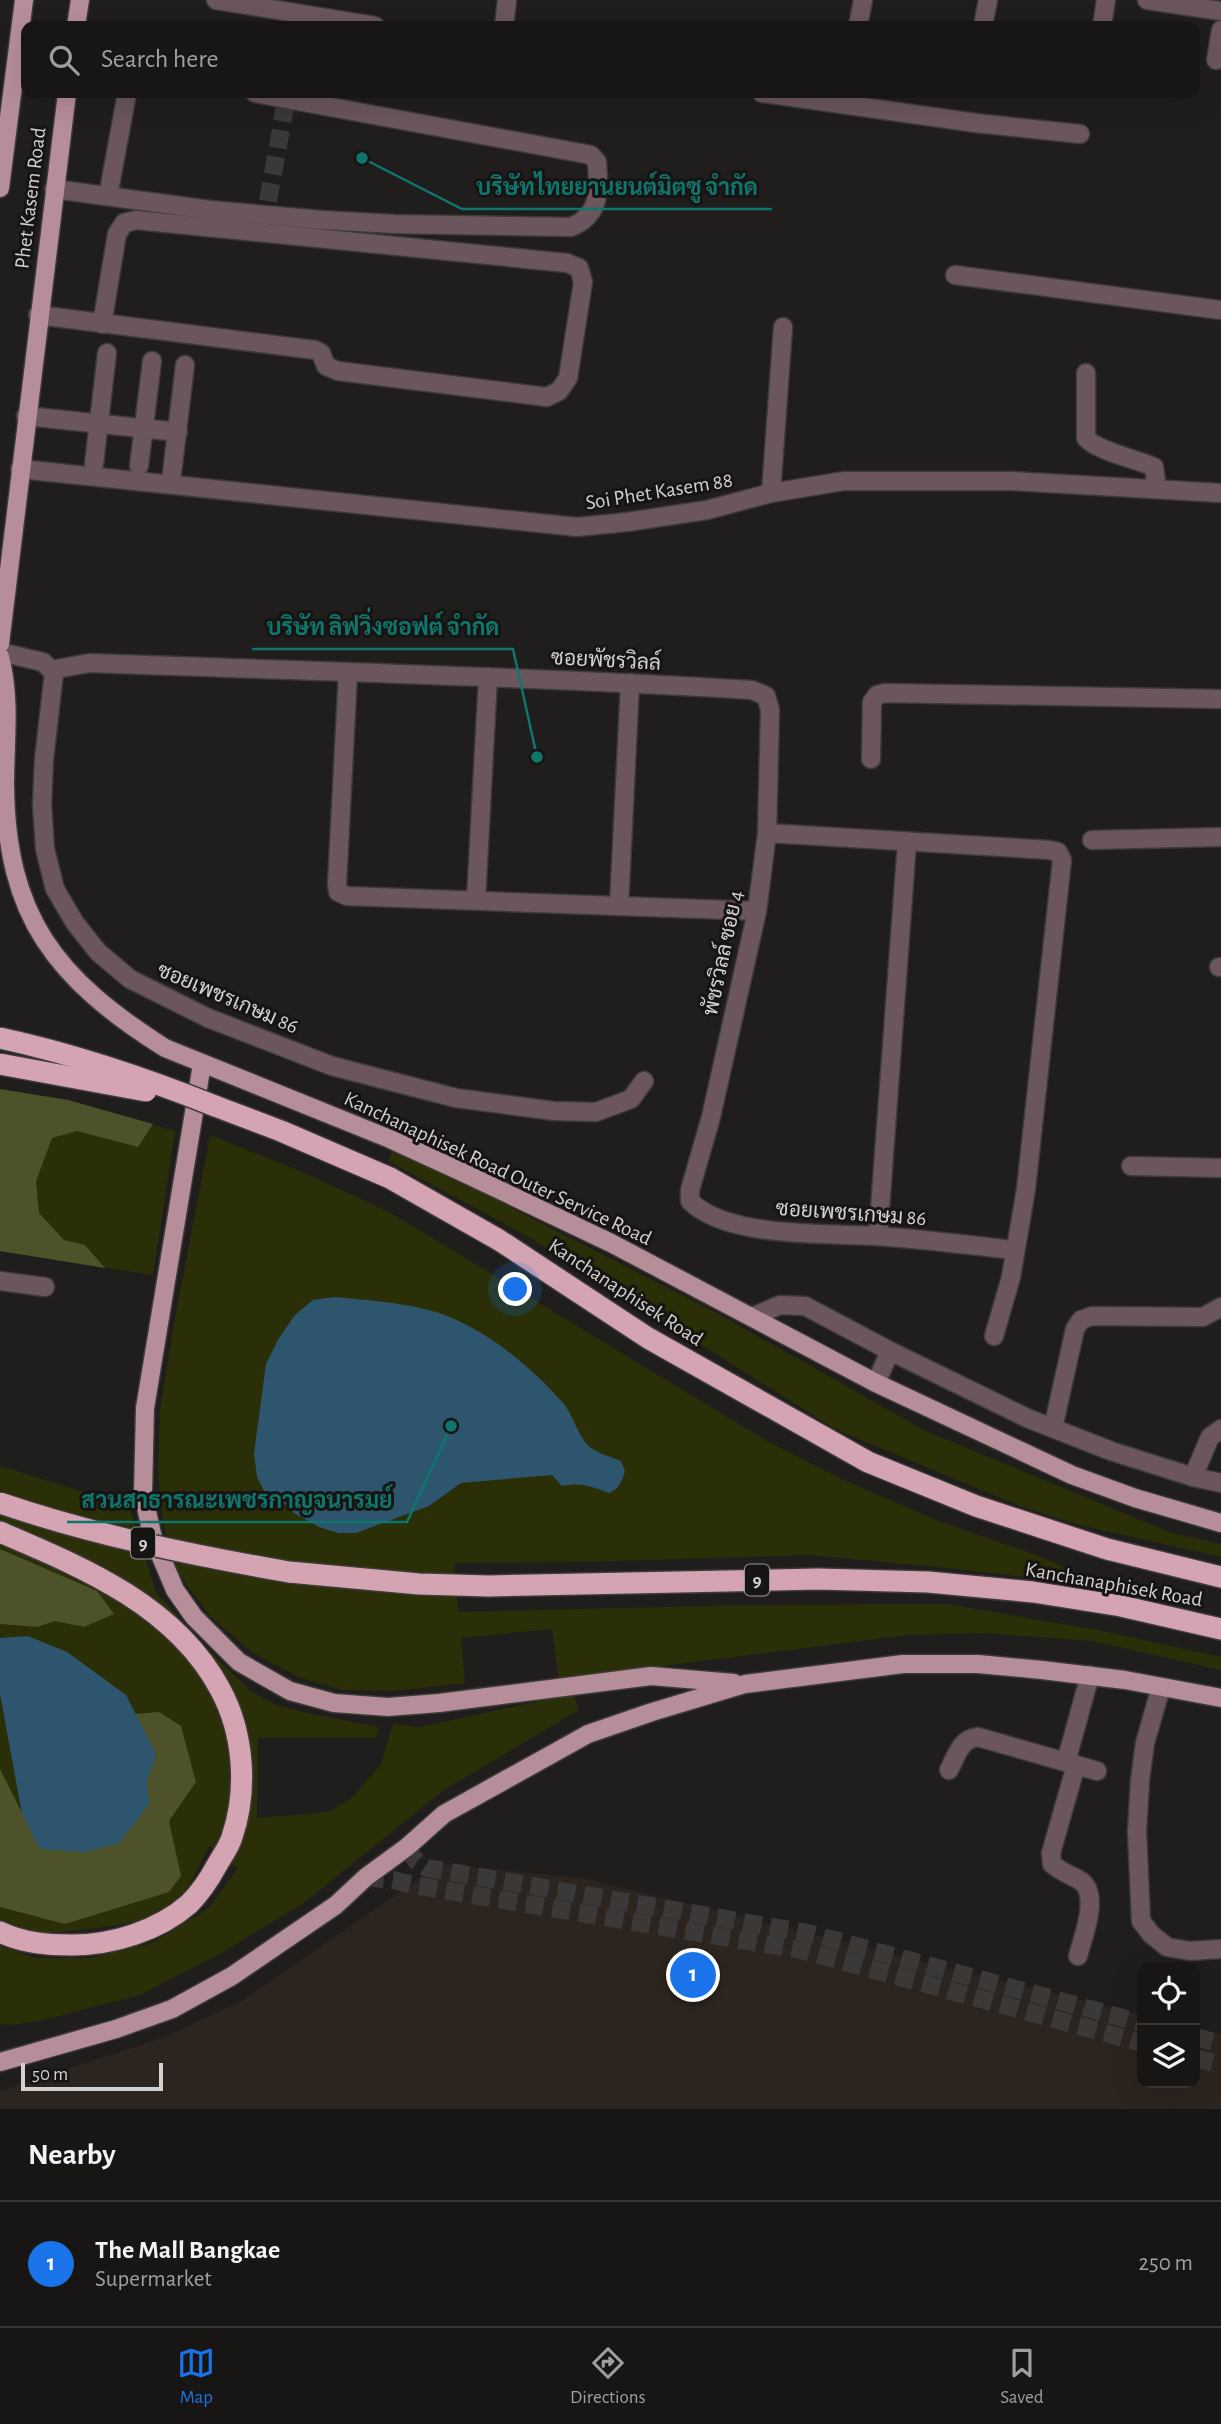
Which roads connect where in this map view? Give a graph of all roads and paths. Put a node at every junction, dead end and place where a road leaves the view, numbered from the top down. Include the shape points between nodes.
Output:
1 (24, 0) edge
2 (80, 0) edge
3 (216, 0) edge
4 (507, 0) edge
5 (863, 0) edge
6 (988, 0) edge
7 (1106, 0) edge
8 (1147, 0) edge
9 (1221, 12) edge
10 (21, 21) edge
11 (77, 21) edge
12 (344, 21) edge
13 (505, 21) edge
14 (859, 21) edge
15 (984, 21) edge
16 (1103, 21) edge
17 (21, 23) edge
18 (1221, 30) edge
19 (1216, 60) dead end
20 (66, 98) edge
21 (126, 98) edge
22 (271, 98) edge
23 (847, 99) edge
24 (1080, 134) dead end
25 (0, 184) edge
26 (54, 189) junction
27 (108, 196) junction
28 (955, 275) dead end
29 (1221, 310) edge
30 (38, 316) junction
31 (102, 324) junction
32 (783, 327) dead end
33 (107, 353) dead end
34 (152, 361) dead end
35 (184, 365) dead end
36 (1086, 373) dead end
37 (26, 416) junction
38 (98, 424) junction
39 (144, 429) junction
40 (178, 432) junction
41 (94, 464) dead end
42 (139, 466) dead end
43 (20, 469) junction
44 (172, 473) dead end
45 (1157, 489) junction
46 (1221, 493) edge
47 (771, 494) junction
48 (12, 536) junction
49 (0, 550) edge
50 (0, 644) edge
51 (0, 654) edge
52 (51, 670) junction
53 (348, 672) junction
54 (488, 677) junction
55 (630, 683) junction
56 (1221, 698) edge
57 (771, 710) joint
58 (871, 759) dead end
59 (767, 833) junction
60 (1221, 837) edge
61 (1092, 840) dead end
62 (907, 842) junction
63 (476, 900) junction
64 (618, 906) junction
65 (757, 911) junction
66 (0, 1038) edge
67 (0, 1064) edge
68 (202, 1064) junction
69 (644, 1081) dead end
70 (215, 1106) junction
71 (1131, 1166) dead end
72 (1221, 1168) edge
73 (690, 1201) joint
74 (878, 1236) junction
75 (1015, 1250) junction
76 (0, 1281) edge
77 (45, 1287) dead end
78 (1221, 1307) edge
79 (752, 1317) junction
80 (994, 1336) dead end
81 (890, 1351) junction
82 (876, 1383) junction
83 (1053, 1428) junction
84 (1221, 1429) edge
85 (1193, 1477) junction
86 (1221, 1483) edge
87 (0, 1503) edge
88 (1221, 1522) edge
89 (0, 1532) edge
90 (1221, 1577) edge
91 (1221, 1629) edge
92 (1090, 1675) junction
93 (745, 1684) junction
94 (1161, 1686) junction
95 (1221, 1698) edge
96 (1071, 1764) junction
97 (949, 1770) dead end
98 (1097, 1771) dead end
99 (0, 1932) edge
100 (1221, 1949) edge
101 (1078, 1956) dead end
102 (0, 2064) edge

1 - 10 main road, Phet Kasem Road
2 - 11 main road
3 - 12 street
4 - 13 street
5 - 14 street
6 - 15 street
7 - 16 street
8 - 9 street
17 - 25 main road, Phet Kasem Road
18 - 19 street
20 - 26 main road, Phet Kasem Road
21 - 27 street
22 - 27 street via 591,155 597,162 593,213 571,227 394,224
23 - 24 street
26 - 27 street
26 - 30 main road, Phet Kasem Road
28 - 29 street
30 - 31 street
30 - 37 main road, Phet Kasem Road
31 - 31 street via 315,350 326,366 338,371 547,397 559,391 568,378 583,282 579,268 567,263 136,220 124,223 117,234
32 - 47 street
33 - 38 street
34 - 39 street
35 - 40 street
36 - 45 street via 1086,438 1093,446 1154,467
37 - 38 street
37 - 43 main road, Phet Kasem Road
38 - 39 street
38 - 41 street
39 - 40 street
39 - 42 street
40 - 44 street
43 - 47 street, Soi Phet Kasem 88 via 577,527 707,510
43 - 48 main road, Phet Kasem Road
45 - 46 street, Soi Phet Kasem 88
45 - 47 street, Soi Phet Kasem 88 via 901,480 832,482
48 - 49 main road
48 - 50 main road, Phet Kasem Road
51 - 52 street via 43,662
51 - 68 main road, Kanchanaphisek Road Outer Service Road via 7,703 8,842 29,912 62,965 86,989 165,1048
52 - 53 street, ซอยพัชรวิลล์ via 89,663
52 - 69 street, ซอยเพชรเกษม 86 via 42,804 45,849 55,889 98,952 130,979 208,1018 332,1066 456,1098 596,1112 631,1099
53 - 54 street, ซอยพัชรวิลล์
53 - 63 street via 338,892
54 - 55 street, ซอยพัชรวิลล์
54 - 63 street
55 - 57 street, ซอยพัชรวิลล์ via 752,690 766,696
55 - 64 street
56 - 58 street via 885,693 872,702
57 - 59 street, พัชรวิลล์ ซอย 4
59 - 62 street
59 - 65 street, พัชรวิลล์ ซอย 4
60 - 61 street
62 - 74 street
62 - 75 street via 1050,850 1058,852 1062,860 1026,1189
63 - 64 street
64 - 65 street
65 - 73 street, พัชรวิลล์ ซอย 4
66 - 70 highway, bridge via 138,1076
67 - 70 highway, Kanchanaphisek Road, bridge
68 - 79 main road, Kanchanaphisek Road Outer Service Road via 439,1162 611,1243
68 - 93 main road via 145,1408 143,1493 153,1538 175,1590 194,1617 239,1662 290,1691 334,1703 388,1707 439,1703 651,1676
70 - 90 highway, Kanchanaphisek Road via 390,1178 499,1240 648,1338 868,1462 976,1506 1081,1541
71 - 72 street
73 - 74 street, ซอยเพชรเกษม 86 via 712,1216 758,1229
74 - 75 street, ซอยเพชรเกษม 86
75 - 80 street
76 - 77 street
78 - 83 street via 1203,1317 1092,1316 1081,1320 1074,1329
79 - 81 street via 780,1305 805,1306
79 - 82 main road, Kanchanaphisek Road Outer Service Road
81 - 82 street
81 - 83 street
82 - 88 main road, Kanchanaphisek Road Outer Service Road via 1072,1475
83 - 85 street
84 - 85 street via 1210,1437
85 - 86 street
87 - 91 highway, Kanchanaphisek Road / 9, bridge via 122,1539 289,1572 489,1586 818,1579 928,1582 1121,1606
89 - 99 highway via 112,1584 182,1640 220,1689 235,1727 242,1800 232,1840 211,1877 189,1903 163,1921 127,1938 89,1945 51,1945
92 - 93 main road via 978,1664 903,1664
92 - 94 main road
92 - 96 street
93 - 102 main road via 588,1734 444,1814 336,1905 232,1976 172,2009
94 - 95 main road
94 - 100 street via 1140,1780 1141,1921 1167,1947
96 - 97 street via 978,1737 962,1744
96 - 98 street
96 - 101 street via 1051,1853 1052,1864 1088,1888 1091,1899

